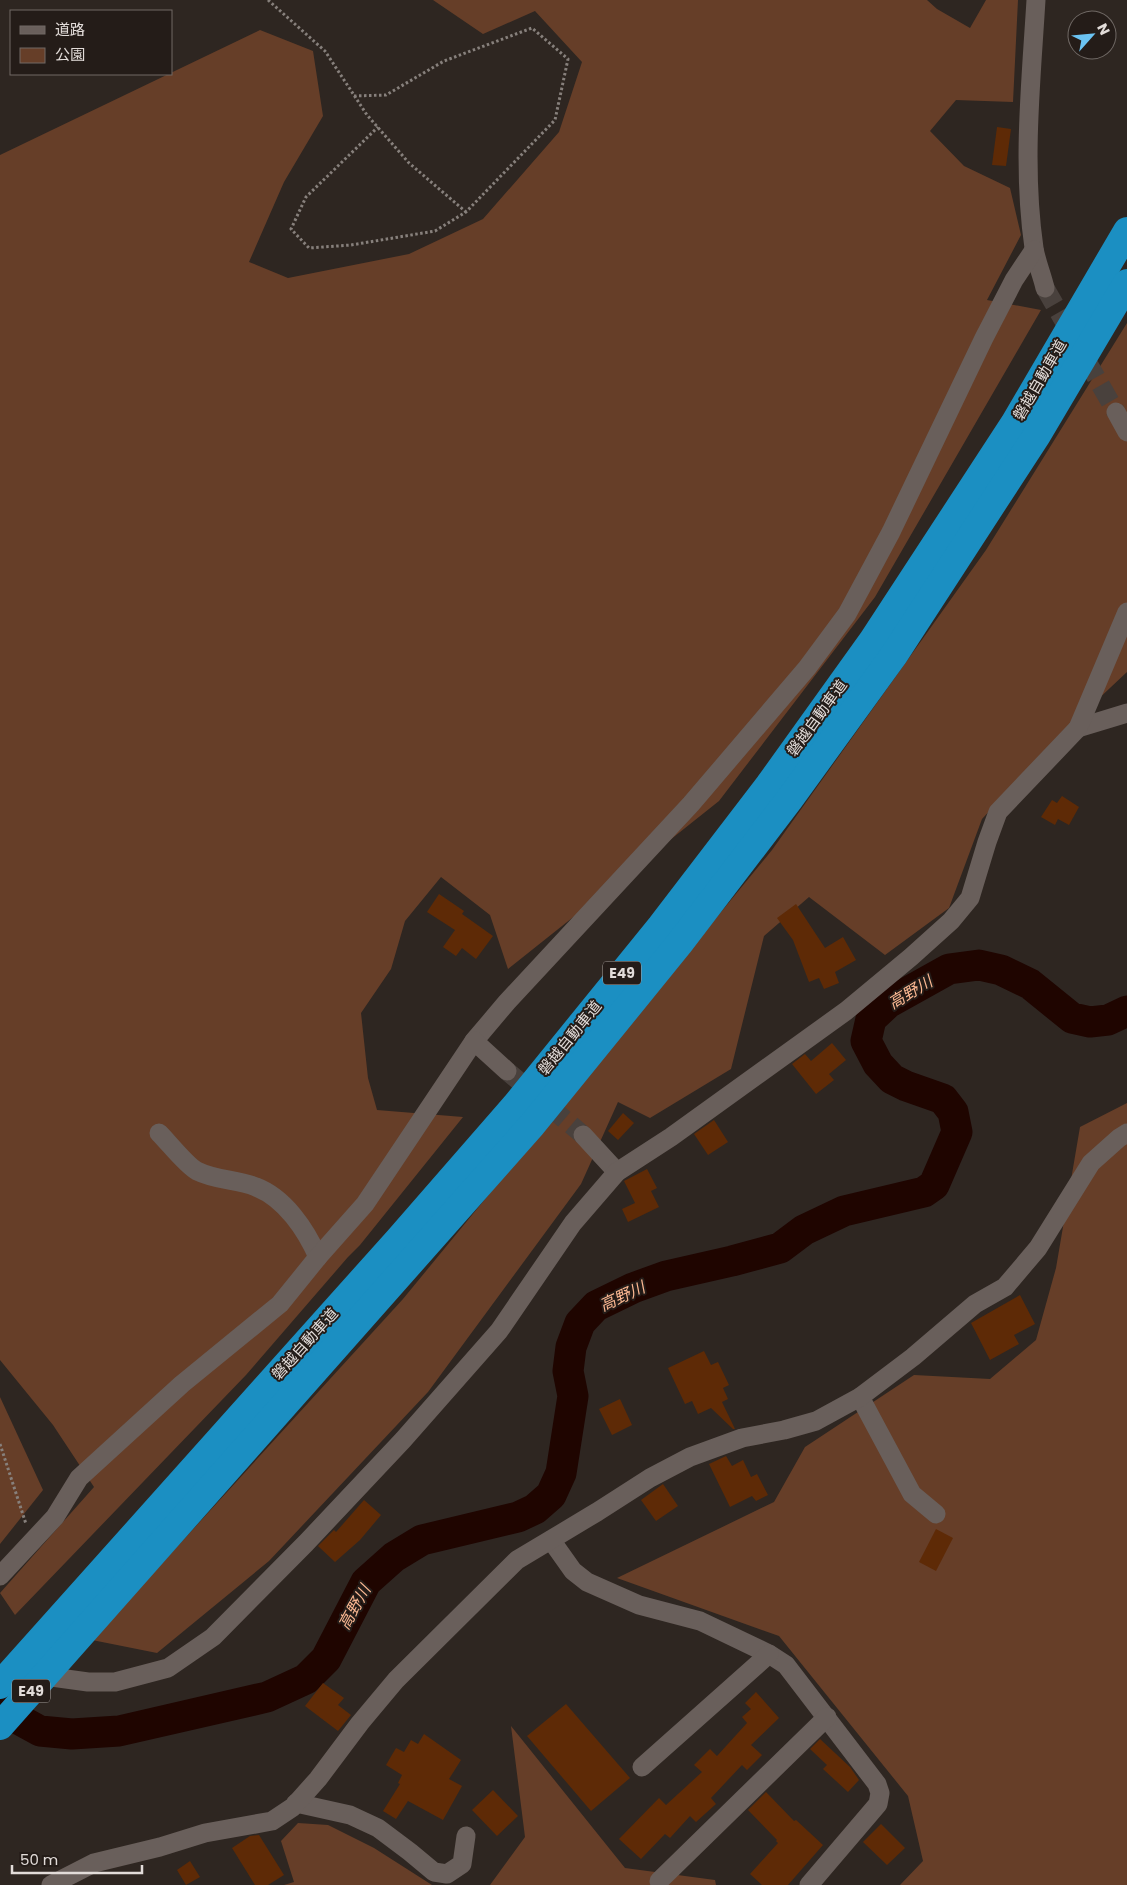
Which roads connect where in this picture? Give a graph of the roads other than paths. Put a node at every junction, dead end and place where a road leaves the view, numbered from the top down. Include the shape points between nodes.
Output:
1 (1036, 0) edge
2 (1127, 231) edge
3 (1034, 250) junction
4 (1127, 283) edge
5 (1045, 288) tunnel mouth
6 (1116, 412) tunnel mouth
7 (1127, 432) edge
8 (1127, 612) edge
9 (1127, 713) edge
10 (1078, 728) junction
11 (474, 1041) junction
12 (508, 1072) tunnel mouth
13 (160, 1133) dead end
14 (1127, 1133) edge
15 (583, 1135) tunnel mouth
16 (617, 1172) junction
17 (318, 1257) junction
18 (860, 1397) junction
19 (936, 1514) dead end
20 (551, 1540) junction
21 (0, 1576) edge
22 (769, 1654) junction
23 (0, 1669) edge
24 (0, 1685) edge
25 (826, 1717) junction
26 (0, 1726) edge
27 (642, 1767) dead end
28 (296, 1803) junction
29 (466, 1836) dead end
30 (660, 1881) dead end
31 (51, 1885) edge
32 (809, 1885) edge

1 - 3 street via 1028,108 1028,187
2 - 24 highway, 磐越自動車道 / E49 via 1014,424 873,640 769,785 661,926 515,1106
3 - 5 street
3 - 11 street via 1014,280 984,338 848,614 807,668 691,804
4 - 26 highway, 磐越自動車道 / E49 via 1037,435 894,655 679,944 532,1126
6 - 7 street
8 - 10 street
9 - 10 street
10 - 16 street via 998,812 970,898 951,920 911,958 846,1010 671,1137
11 - 12 street
11 - 17 street via 365,1204
13 - 17 street via 195,1170 215,1179 256,1187 280,1201 309,1237
14 - 18 street via 1091,1163 1038,1248 1005,1288 975,1304
15 - 16 street
16 - 23 street via 573,1224 499,1331 403,1440 213,1637 168,1668 115,1682 88,1682
17 - 21 street via 280,1304 182,1384 80,1478 55,1517
18 - 19 street via 912,1494
18 - 20 street via 816,1421 742,1438 690,1457
20 - 22 street via 574,1571 587,1582 639,1605 700,1621
20 - 28 street via 517,1560 396,1680
22 - 25 street via 786,1665
22 - 27 street
25 - 30 street
25 - 32 street via 877,1784 880,1793 878,1804
28 - 29 street via 350,1815 378,1828 434,1872 447,1874 462,1864
28 - 31 street via 272,1821 205,1833 160,1848 94,1863

